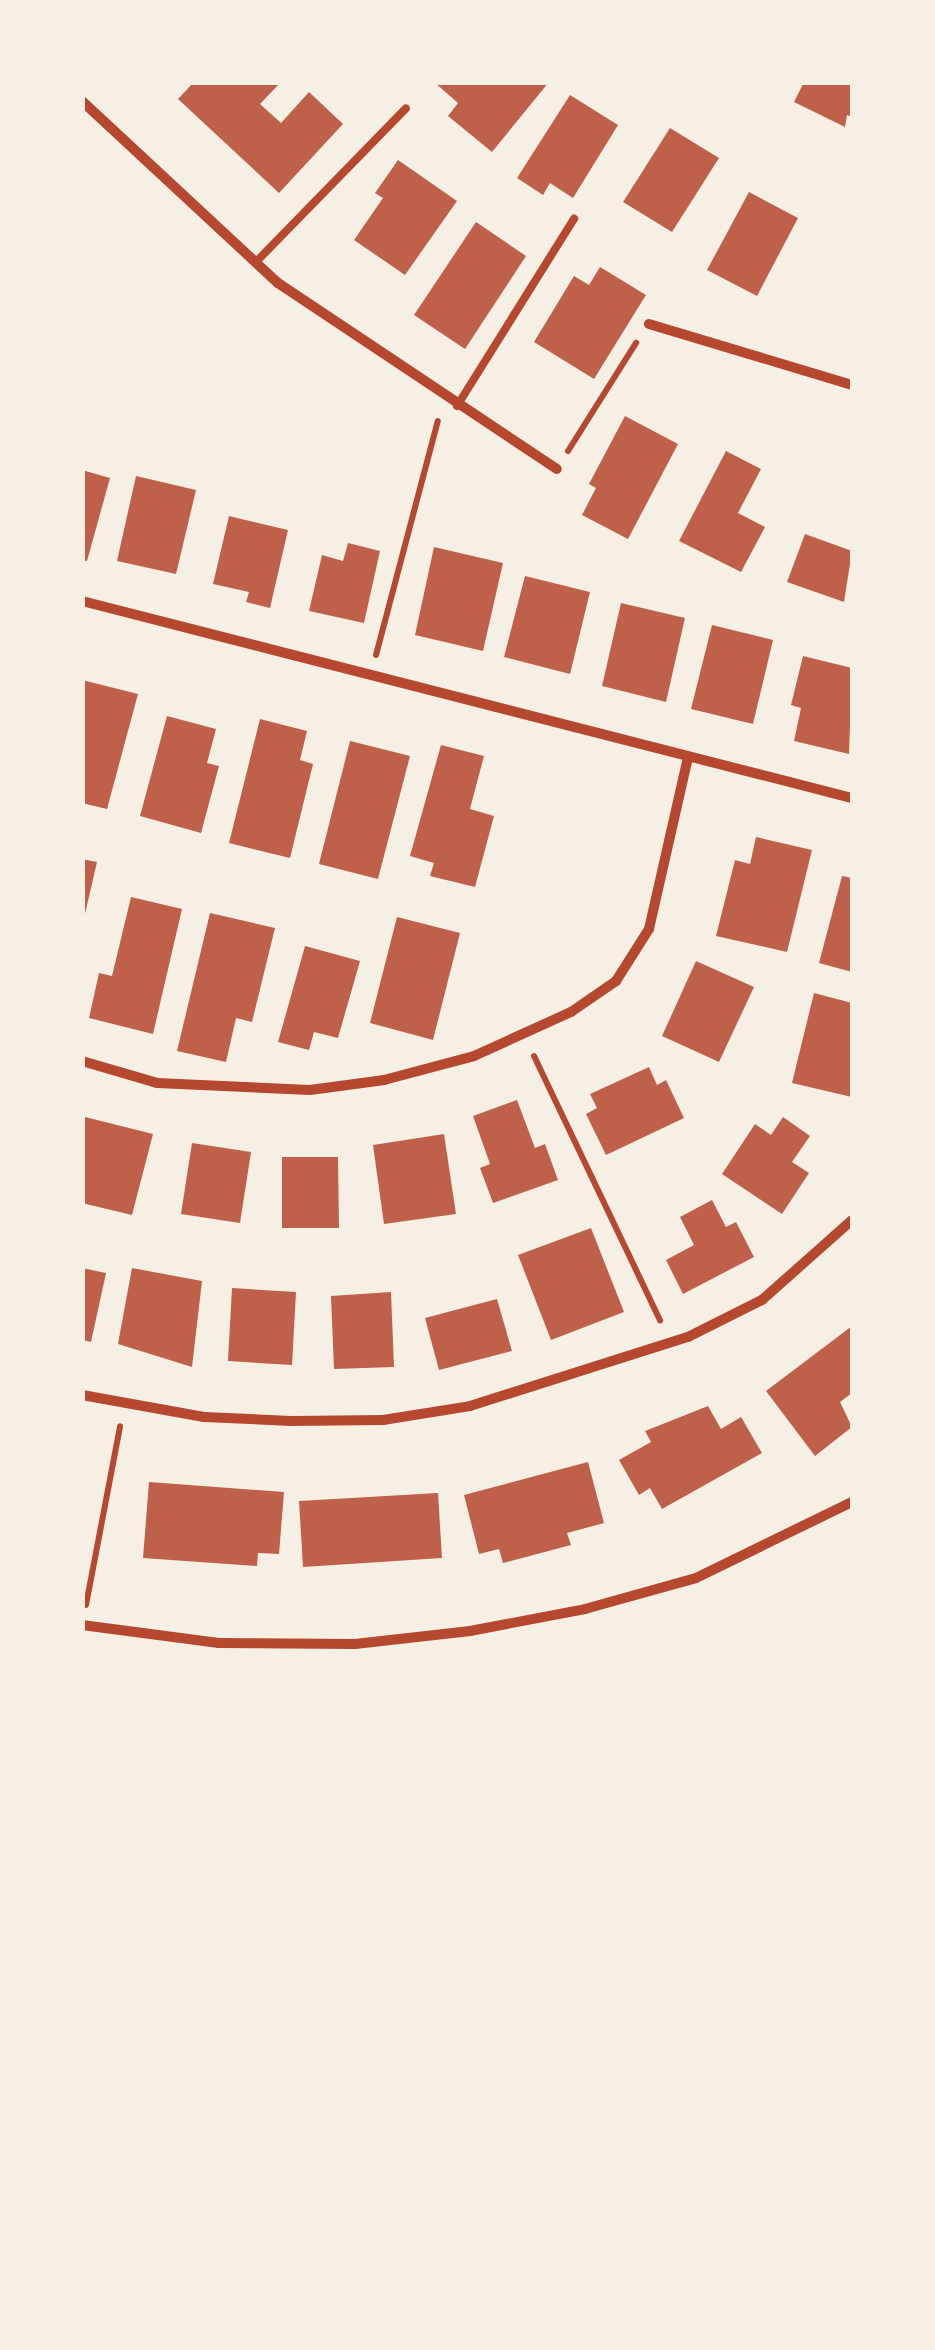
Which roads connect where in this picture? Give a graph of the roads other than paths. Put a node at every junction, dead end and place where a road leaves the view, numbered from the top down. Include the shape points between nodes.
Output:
1 (82, 101) edge
2 (406, 108) dead end
3 (574, 219) dead end
4 (255, 264) junction
5 (649, 324) road end
6 (852, 385) edge
7 (457, 406) junction
8 (557, 468) road end
9 (82, 601) edge
10 (688, 758) junction
11 (852, 798) edge
12 (82, 1061) edge
13 (852, 1220) edge
14 (82, 1395) edge
15 (852, 1502) edge
16 (82, 1623) edge

1 - 4 street
2 - 4 lane
3 - 7 lane
4 - 7 street
5 - 6 street
7 - 8 street
9 - 10 street
10 - 11 street
10 - 12 street via 649,929 634,960 571,1012 474,1056 384,1080 310,1090 157,1083
13 - 14 street via 762,1300 672,1343 550,1386 383,1420 239,1419
15 - 16 street via 696,1578 585,1609 470,1630 355,1644 219,1643

